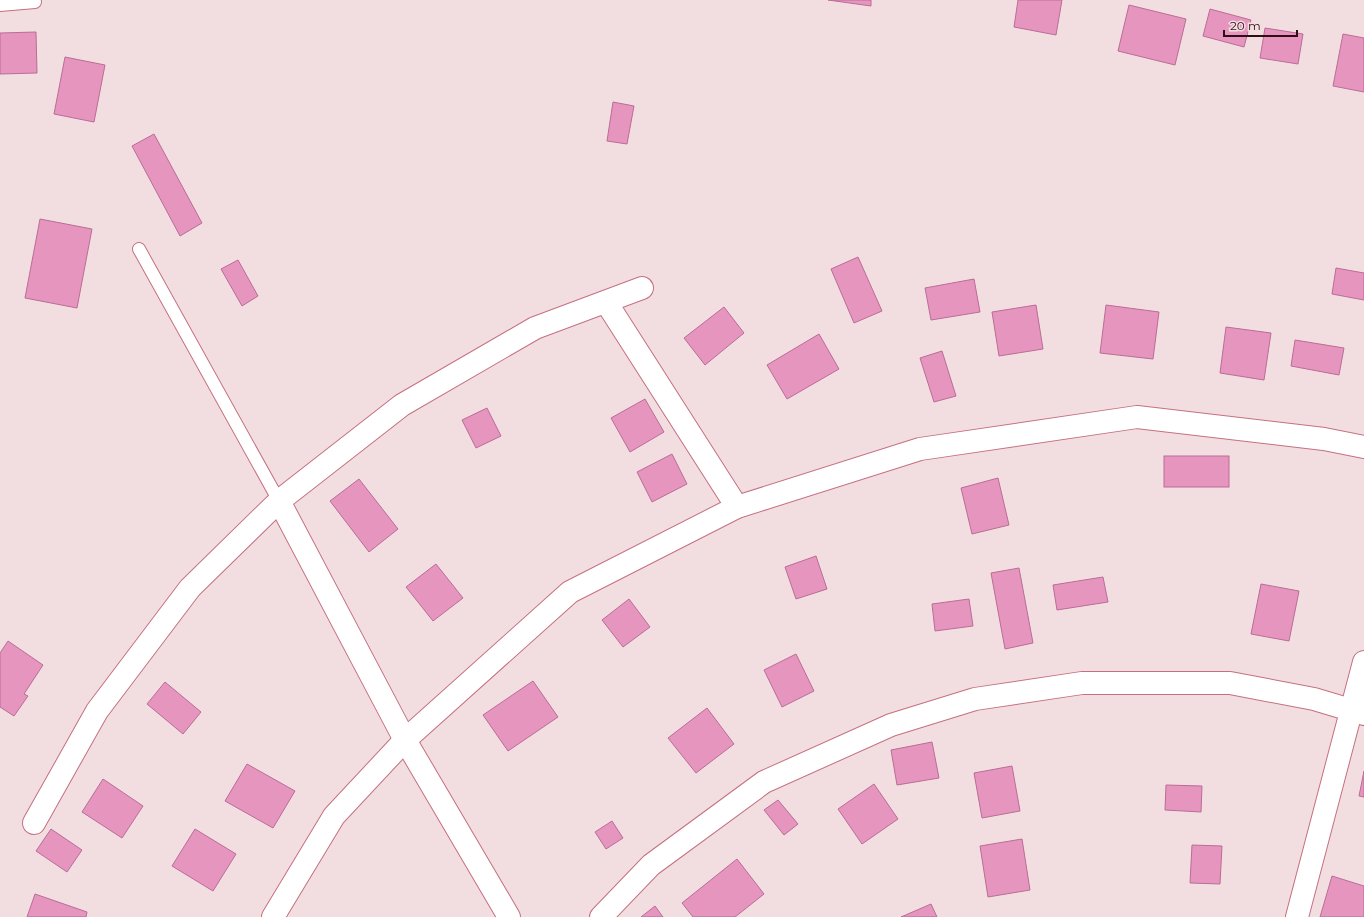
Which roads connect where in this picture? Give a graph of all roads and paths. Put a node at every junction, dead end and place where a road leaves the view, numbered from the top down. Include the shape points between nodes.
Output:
1 (34, 2) dead end
2 (0, 5) edge
3 (139, 249) dead end
4 (642, 288) dead end
5 (606, 302) junction
6 (1364, 447) edge
7 (279, 501) junction
8 (737, 507) junction
9 (1364, 662) edge
10 (1357, 712) edge
11 (405, 740) junction
12 (34, 823) dead end
13 (273, 917) edge
14 (509, 917) edge
15 (601, 917) edge
16 (1297, 917) edge

1 - 2 lane
3 - 7 lane
4 - 5 street
5 - 7 street via 535,328 402,406
5 - 8 street
6 - 8 street via 1324,439 1137,417 920,449
7 - 11 street
7 - 12 street via 190,588 97,711
8 - 11 street via 570,592
9 - 10 street
10 - 15 street via 1314,699 1230,683 1082,683 974,699 891,725 764,782 651,865
10 - 16 street
11 - 13 street via 334,816
11 - 14 street

